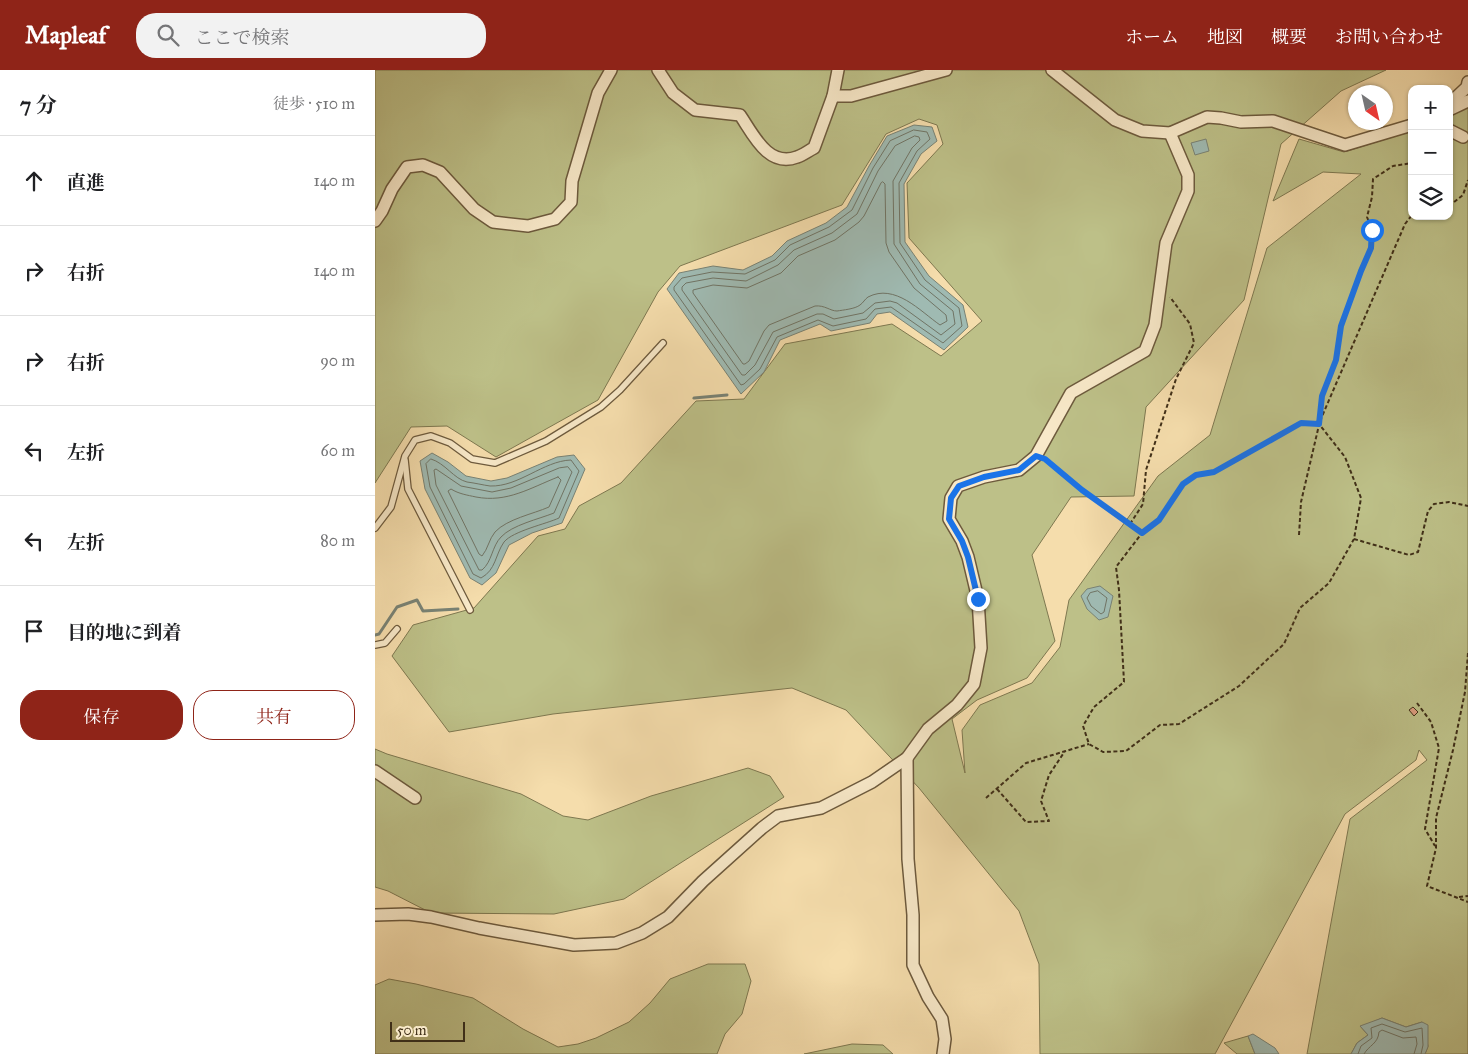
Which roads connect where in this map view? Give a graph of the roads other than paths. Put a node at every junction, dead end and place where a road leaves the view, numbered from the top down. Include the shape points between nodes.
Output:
1 (611, 70) edge
2 (658, 70) edge
3 (838, 70) edge
4 (946, 70) edge
5 (1052, 70) edge
6 (1468, 82) edge
7 (833, 96) junction
8 (1453, 100) edge
9 (1468, 101) edge
10 (1453, 108) edge
11 (1408, 127) edge
12 (1453, 132) edge
13 (1170, 133) junction
14 (1463, 137) dead end
15 (375, 221) edge
16 (663, 343) dead end
17 (405, 456) junction
18 (375, 528) edge
19 (470, 610) dead end
20 (397, 630) dead end
21 (375, 645) edge
22 (907, 758) junction
23 (375, 771) edge
24 (415, 798) dead end
25 (375, 915) edge
26 (943, 1054) edge

1 - 15 street via 598,93 572,181 571,202 555,219 528,226 493,222 474,209 440,172 423,165 407,167
2 - 7 street via 673,93 695,110 739,115 768,154 781,160 796,158 814,148
3 - 7 street
4 - 7 street via 851,96
5 - 13 street via 1115,120 1142,131
6 - 8 street via 1467,88
9 - 10 street
11 - 13 street via 1345,145 1273,121 1241,122 1207,117
12 - 14 street
13 - 22 street via 1188,175 1188,191 1166,243 1155,325 1145,351 1071,393 1036,456 1019,470 959,486 951,498 949,519 968,557 978,599 981,648 974,684 928,729
16 - 17 lane via 601,407 537,445 495,463 472,459 450,443 431,436 415,440
17 - 18 lane via 391,507
17 - 19 lane via 408,489
20 - 21 lane via 385,643
22 - 25 street via 872,782 821,808 778,816 703,881 668,917 642,933 615,943 574,945 431,917
22 - 26 street via 913,964 942,1019
23 - 24 street

